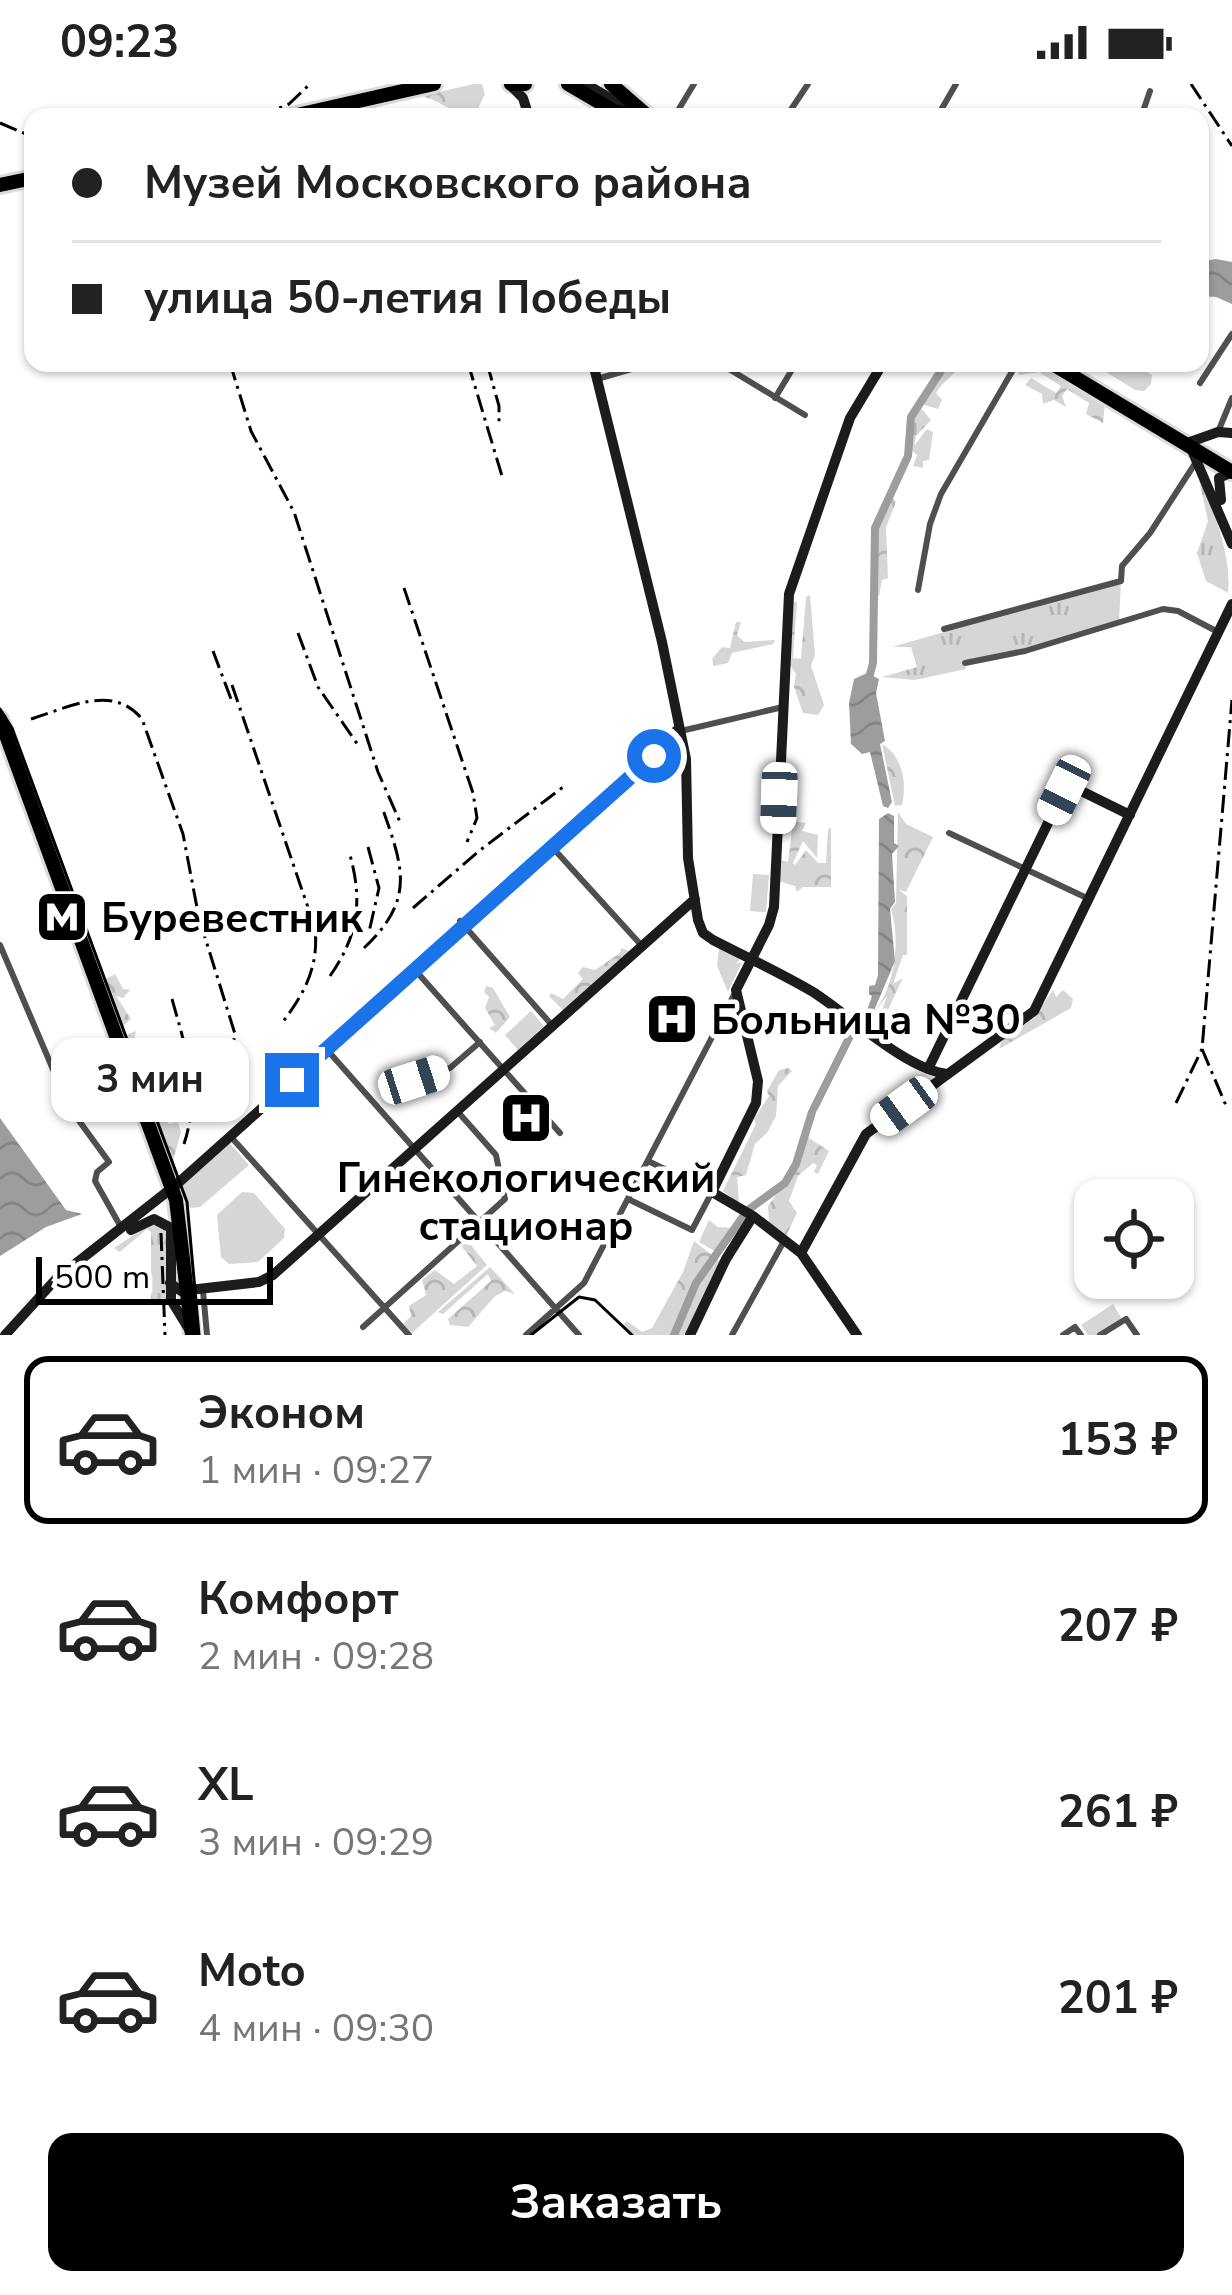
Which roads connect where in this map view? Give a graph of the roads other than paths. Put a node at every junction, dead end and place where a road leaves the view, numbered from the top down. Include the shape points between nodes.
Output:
1 (434, 84) edge
2 (510, 84) edge
3 (528, 84) edge
4 (568, 84) edge
5 (590, 84) edge
6 (610, 84) edge
7 (1150, 91) dead end
8 (327, 108) edge
9 (528, 108) edge
10 (609, 108) edge
11 (629, 108) edge
12 (634, 108) edge
13 (1144, 108) edge
14 (1232, 334) edge
15 (1209, 369) edge
16 (593, 372) edge
17 (594, 372) edge
18 (621, 372) edge
19 (734, 372) edge
20 (791, 372) edge
21 (878, 372) edge
22 (1011, 372) edge
23 (1070, 372) edge
24 (1207, 372) edge
25 (597, 379) junction
26 (1200, 383) dead end
27 (776, 398) junction
28 (1232, 398) edge
29 (805, 415) dead end
30 (1232, 433) edge
31 (1214, 434) junction
32 (1189, 444) junction
33 (1206, 459) junction
34 (1232, 469) edge
35 (1228, 523) edge
36 (1232, 544) edge
37 (918, 590) dead end
38 (1232, 604) edge
39 (944, 629) dead end
40 (1218, 632) junction
41 (964, 663) dead end
42 (783, 707) junction
43 (0, 719) edge
44 (681, 740) junction
45 (660, 752) junction
46 (1130, 815) junction
47 (949, 833) dead end
48 (552, 847) junction
49 (1026, 868) junction
50 (695, 899) junction
51 (1089, 899) junction
52 (683, 910) junction
53 (698, 920) junction
54 (462, 924) junction
55 (0, 945) edge
56 (642, 946) junction
57 (751, 960) junction
58 (415, 970) junction
59 (736, 990) junction
60 (554, 1026) junction
61 (480, 1042) junction
62 (326, 1049) junction
63 (506, 1069) junction
64 (928, 1069) junction
65 (948, 1074) junction
66 (402, 1084) dead end
67 (930, 1087) junction
68 (458, 1112) junction
69 (560, 1133) dead end
70 (231, 1136) junction
71 (415, 1149) junction
72 (648, 1161) junction
73 (172, 1188) junction
74 (712, 1192) junction
75 (628, 1199) junction
76 (178, 1208) junction
77 (753, 1216) junction
78 (480, 1222) junction
79 (122, 1230) junction
80 (172, 1233) junction
81 (319, 1235) junction
82 (784, 1241) junction
83 (801, 1253) junction
84 (170, 1283) junction
85 (195, 1289) junction
86 (37, 1303) junction
87 (384, 1307) junction
88 (556, 1308) junction
89 (363, 1327) dead end
90 (197, 1334) edge
91 (8, 1335) edge
92 (409, 1335) edge
93 (526, 1335) edge
94 (579, 1335) edge
95 (690, 1335) edge
96 (733, 1335) edge
97 (857, 1335) edge
98 (1063, 1335) edge
99 (1082, 1335) edge
100 (1100, 1335) edge
101 (1137, 1335) edge

1 - 8 main road
2 - 3 main road
2 - 9 main road
4 - 10 main road
5 - 11 main road
6 - 12 main road
7 - 13 street
14 - 15 street
16 - 44 main road
17 - 25 main road
18 - 25 street
19 - 27 street
20 - 27 street
21 - 42 main road via 850,418 789,594
22 - 37 street via 941,494
23 - 32 main road
24 - 26 street
25 - 44 main road
27 - 29 street
28 - 31 street
30 - 31 main road
31 - 32 main road
31 - 33 main road
32 - 33 main road
32 - 34 main road
33 - 34 main road
33 - 35 main road
33 - 39 street via 1191,464 1122,566 1120,581
34 - 35 main road via 1218,482
35 - 36 main road
38 - 40 main road
40 - 41 street via 1163,609
40 - 46 main road
42 - 44 street
42 - 57 main road via 774,907
43 - 73 main road
44 - 45 main road
44 - 45 main road
44 - 50 main road
45 - 48 main road
46 - 49 main road via 1067,784
46 - 51 main road
47 - 49 street
48 - 54 main road
48 - 56 street
49 - 51 street
49 - 64 main road
50 - 52 main road
50 - 53 main road
51 - 65 main road via 1034,1011
52 - 53 main road
52 - 56 main road
53 - 57 main road via 705,935
54 - 58 main road
54 - 60 street
55 - 79 street via 69,1107 109,1162 95,1174
56 - 60 main road
57 - 59 main road
57 - 64 main road
58 - 61 street
58 - 62 main road
59 - 72 street
59 - 74 main road via 758,1093
60 - 63 main road
61 - 63 street
61 - 66 street via 451,1068
62 - 70 main road
62 - 71 street
63 - 68 main road
63 - 69 street
64 - 65 main road
64 - 67 main road
65 - 67 main road
67 - 83 main road via 866,1134
68 - 71 main road
68 - 78 street via 496,1155 505,1199
70 - 73 main road
70 - 81 street
71 - 78 street
71 - 81 main road
72 - 74 street
72 - 75 street
73 - 76 main road
73 - 79 main road
74 - 75 street via 692,1230
74 - 77 main road
75 - 88 street via 584,1283
76 - 80 main road
76 - 85 main road
77 - 82 main road
77 - 95 main road
78 - 87 street
78 - 88 street
79 - 86 main road
80 - 84 main road
80 - 86 main road via 161,1220 147,1220
81 - 85 main road via 265,1280
81 - 87 street
82 - 83 main road
82 - 96 street
83 - 97 main road
84 - 85 main road
84 - 90 main road via 173,1306
85 - 90 main road
86 - 91 main road
87 - 89 street
87 - 92 street
88 - 93 street
88 - 94 street
98 - 99 street via 1075,1327
100 - 101 street via 1126,1319

